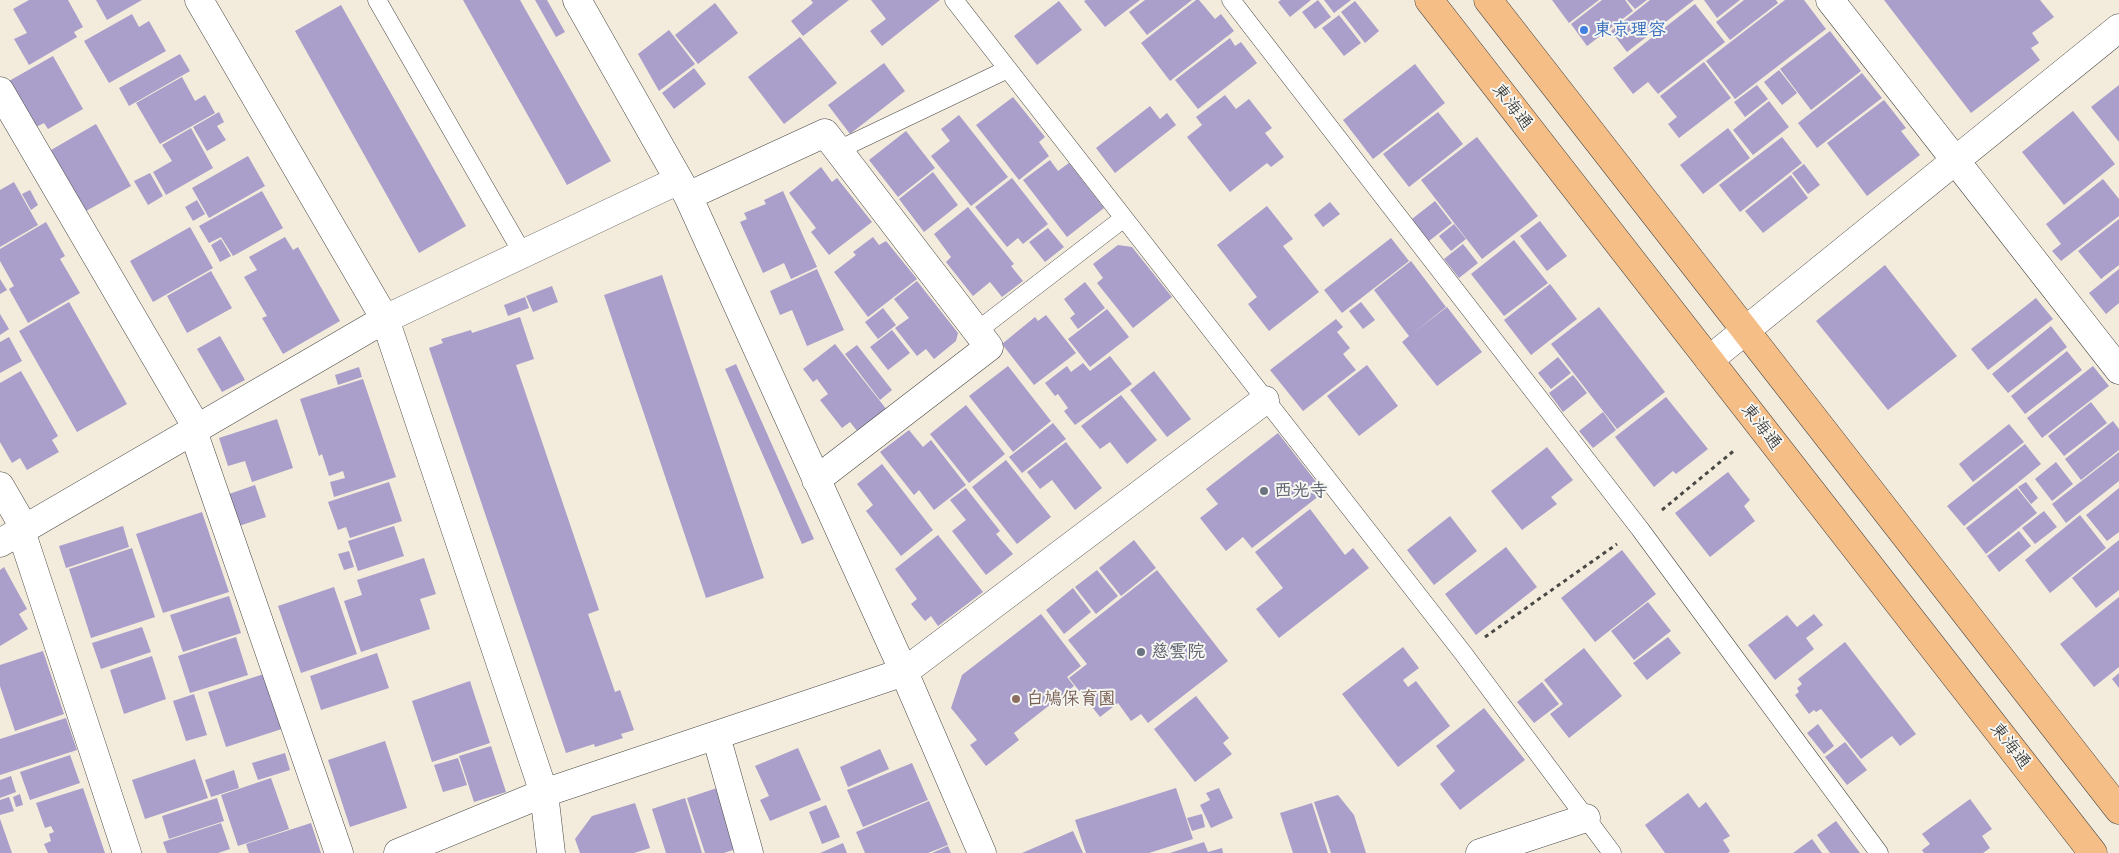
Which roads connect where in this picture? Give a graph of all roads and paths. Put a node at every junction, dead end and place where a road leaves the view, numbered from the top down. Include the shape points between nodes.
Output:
1 (199, 0) edge
2 (377, 0) edge
3 (577, 0) edge
4 (954, 0) edge
5 (1231, 0) edge
6 (1429, 0) edge
7 (1488, 0) edge
8 (1830, 0) edge
9 (2119, 28) edge
10 (1008, 69) junction
11 (0, 91) edge
12 (838, 150) junction
13 (1955, 161) junction
14 (684, 188) junction
15 (1124, 218) junction
16 (523, 254) junction
17 (385, 319) junction
18 (1746, 330) junction
19 (977, 331) junction
20 (1709, 360) junction
21 (2119, 370) edge
22 (1265, 400) junction
23 (195, 430) junction
24 (816, 480) junction
25 (0, 486) edge
26 (15, 535) edge
27 (904, 672) junction
28 (716, 736) junction
29 (544, 793) junction
30 (2119, 810) edge
31 (1586, 818) junction
32 (127, 853) edge
33 (339, 853) edge
34 (398, 853) edge
35 (551, 853) edge
36 (749, 853) edge
37 (982, 853) edge
38 (1480, 853) edge
39 (1612, 853) edge
40 (1879, 853) edge
41 (2093, 853) edge

1 - 17 street
2 - 16 lane
3 - 14 street
4 - 10 lane
5 - 40 lane via 1640,529
6 - 20 main road, 東海通
7 - 18 main road
8 - 13 street
9 - 13 street
10 - 12 lane
10 - 15 lane
11 - 23 street
12 - 14 street via 826,133
12 - 19 street
13 - 18 street
13 - 21 street
14 - 16 street
14 - 24 street
15 - 19 lane
15 - 22 lane
16 - 17 street
17 - 23 street
17 - 29 street
18 - 20 street
18 - 30 main road
19 - 24 street via 989,346
20 - 41 main road, 東海通
22 - 27 street
22 - 31 lane
23 - 26 street
23 - 33 street
24 - 27 street
25 - 26 street
26 - 32 street
27 - 28 street
27 - 37 street
28 - 29 street
28 - 36 street
29 - 34 street
29 - 35 street
31 - 38 street
31 - 39 lane

